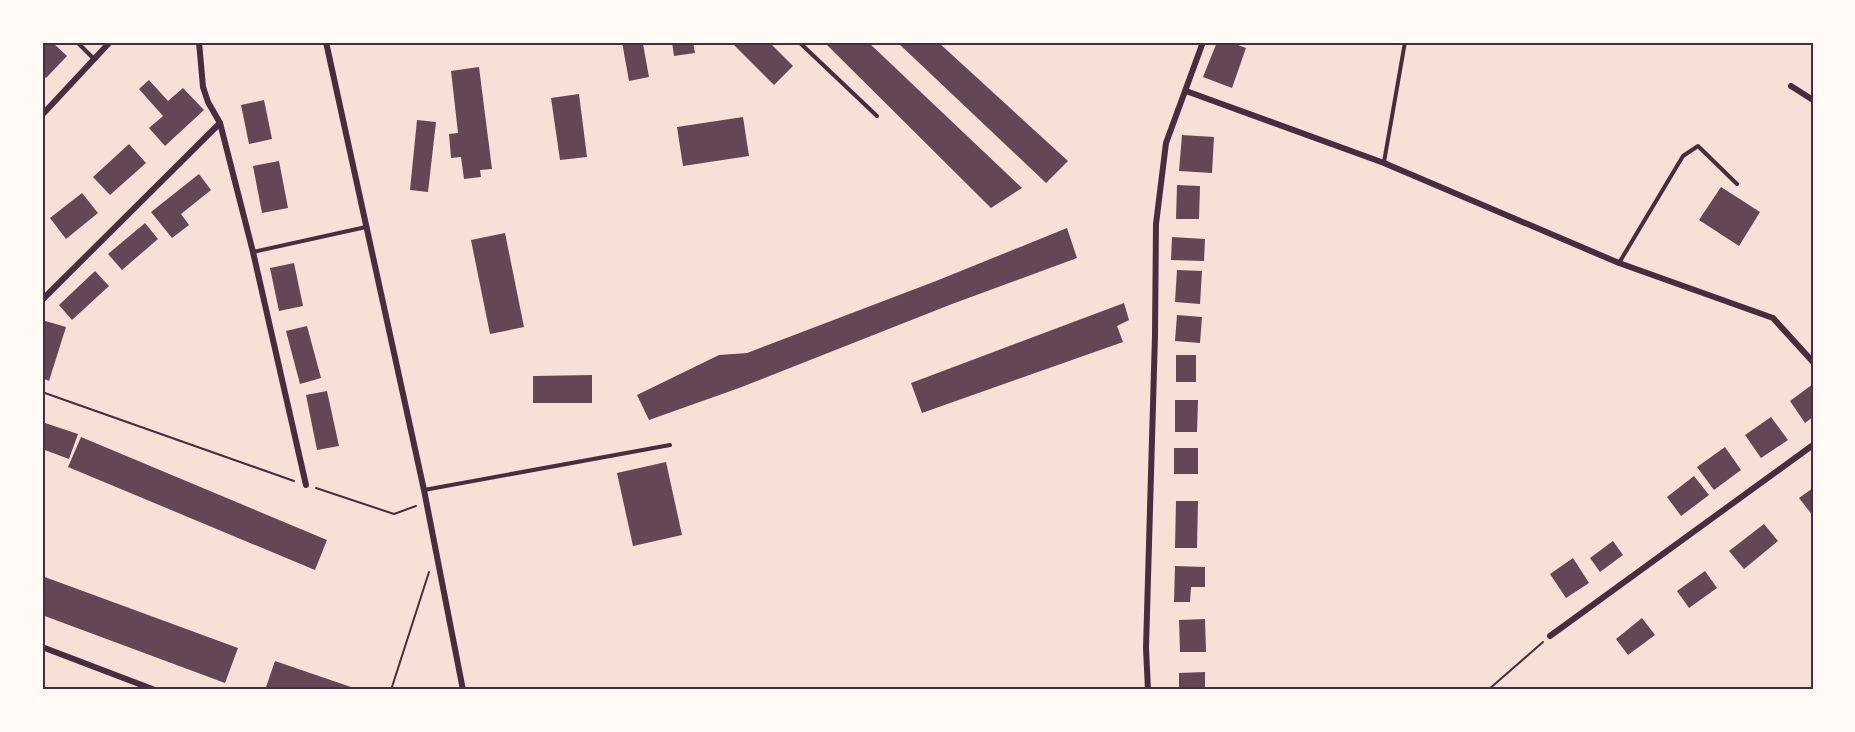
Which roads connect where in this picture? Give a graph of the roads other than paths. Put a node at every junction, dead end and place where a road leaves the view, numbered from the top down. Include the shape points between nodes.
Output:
1 (77, 42) edge
2 (110, 42) edge
3 (199, 42) edge
4 (326, 42) edge
5 (799, 42) edge
6 (1203, 42) edge
7 (1404, 42) edge
8 (94, 59) junction
9 (1791, 86) dead end
10 (1186, 91) junction
11 (1813, 100) edge
12 (42, 115) edge
13 (877, 117) dead end
14 (220, 123) junction
15 (1384, 163) junction
16 (1737, 184) dead end
17 (367, 227) junction
18 (253, 252) junction
19 (1619, 263) junction
20 (42, 300) edge
21 (1813, 362) edge
22 (670, 445) dead end
23 (1813, 445) edge
24 (306, 485) road end
25 (424, 490) junction
26 (1550, 636) road end
27 (42, 647) edge
28 (155, 690) edge
29 (463, 690) edge
30 (1148, 690) edge

1 - 8 lane
2 - 8 street
3 - 14 street via 203,87
4 - 17 street
5 - 13 lane
6 - 10 street
7 - 15 lane
8 - 12 street
9 - 11 street
10 - 15 street
10 - 30 street via 1166,143 1156,224
14 - 18 street
14 - 20 street
15 - 19 street
16 - 19 lane via 1698,146 1683,156
17 - 18 lane
17 - 25 street
18 - 24 street
19 - 21 street via 1773,318
22 - 25 lane
23 - 26 street
25 - 29 street
27 - 28 street

